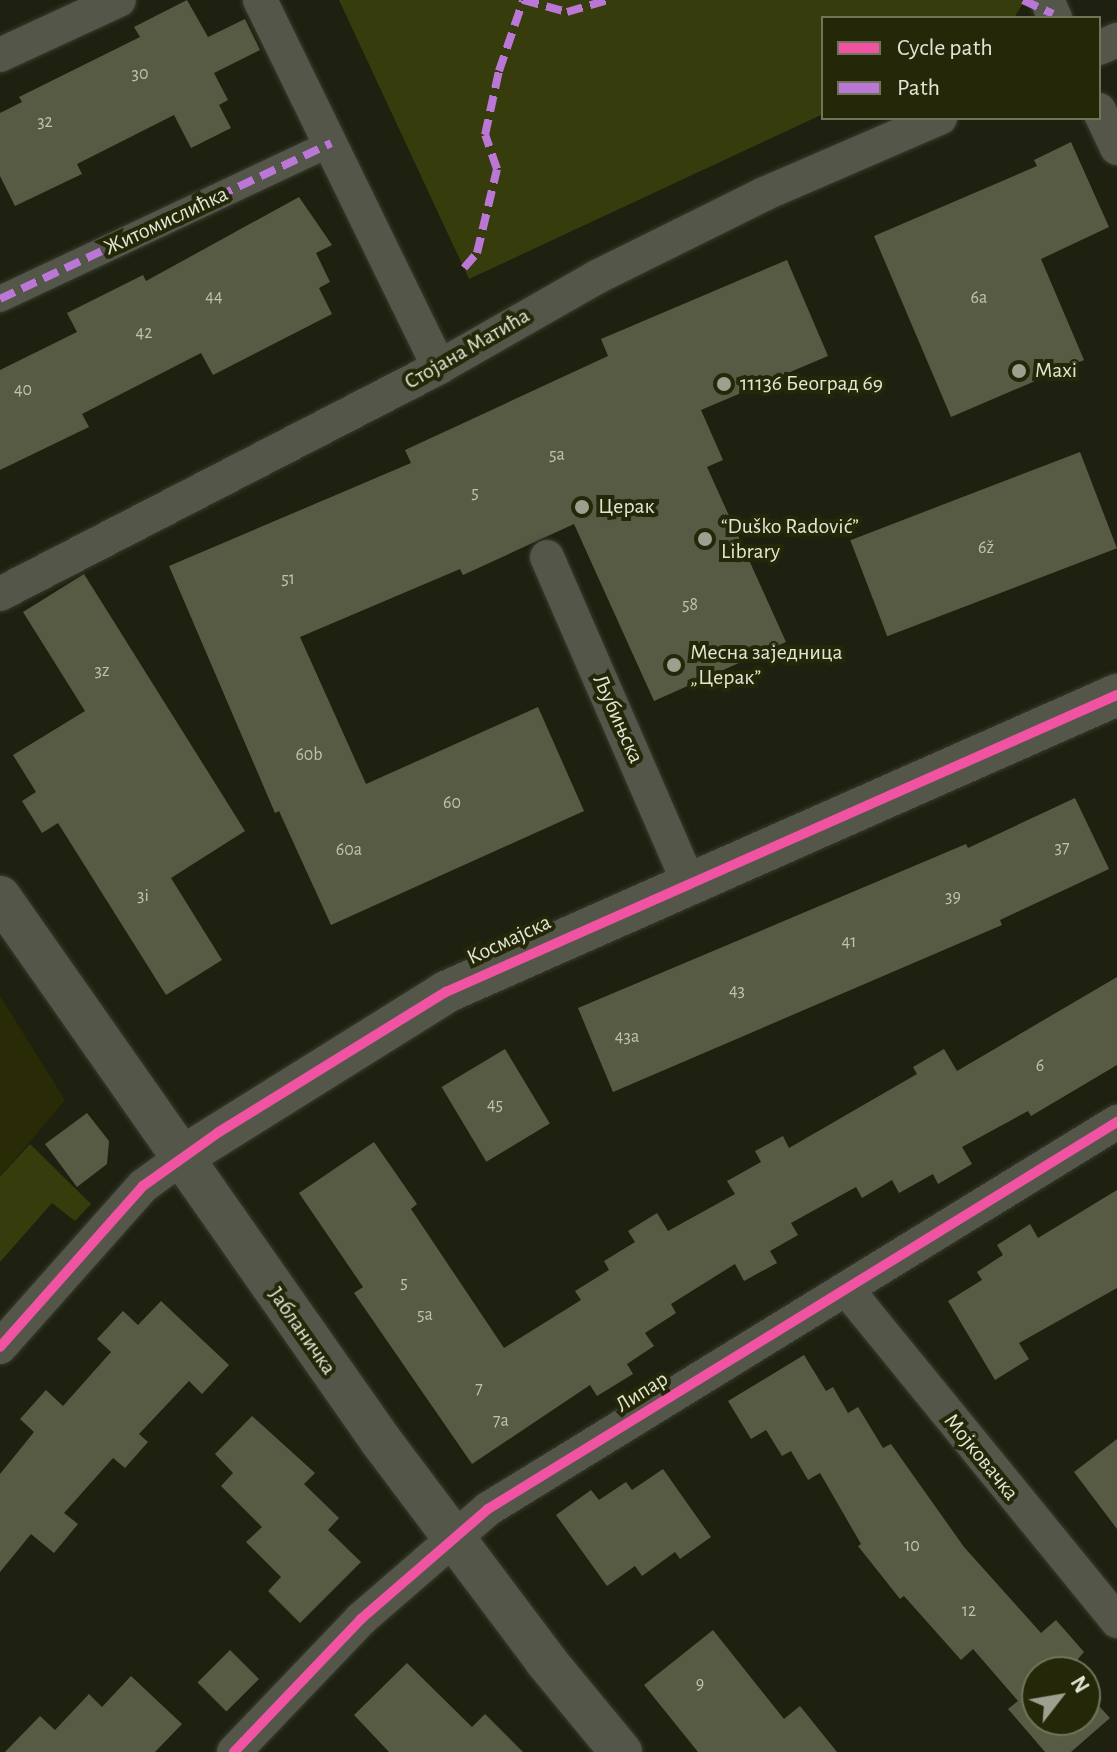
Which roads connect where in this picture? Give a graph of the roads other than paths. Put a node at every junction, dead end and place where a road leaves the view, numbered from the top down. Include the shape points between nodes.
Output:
1 (119, 0) edge
2 (260, 0) edge
3 (0, 55) edge
4 (1101, 114) edge
5 (935, 120) edge
6 (331, 143) junction
7 (1117, 148) edge
8 (0, 299) edge
9 (439, 367) junction
10 (547, 557) dead end
11 (0, 594) edge
12 (1117, 695) edge
13 (688, 882) junction
14 (0, 897) edge
15 (1117, 1122) edge
16 (184, 1156) junction
17 (848, 1291) junction
18 (0, 1347) edge
19 (452, 1538) junction
20 (1117, 1621) edge
21 (234, 1752) edge
22 (621, 1752) edge

1 - 3 street
2 - 6 street
4 - 7 street
5 - 9 street, Стојана Матића via 764,194 611,270
6 - 8 street, Житомислићка
6 - 9 street
9 - 11 street, Стојана Матића
10 - 13 street, Љубињска
12 - 13 street, Космајска
13 - 16 street, Космајска via 446,992
14 - 16 street, Јабланичка via 125,1082
15 - 17 street, Липар
16 - 18 street, Космајска via 143,1186
16 - 19 street, Јабланичка via 221,1217
17 - 19 street, Липар via 488,1509
17 - 20 street, Мојковачка
19 - 21 street, Липар via 361,1619
19 - 22 street, Јабланичка

